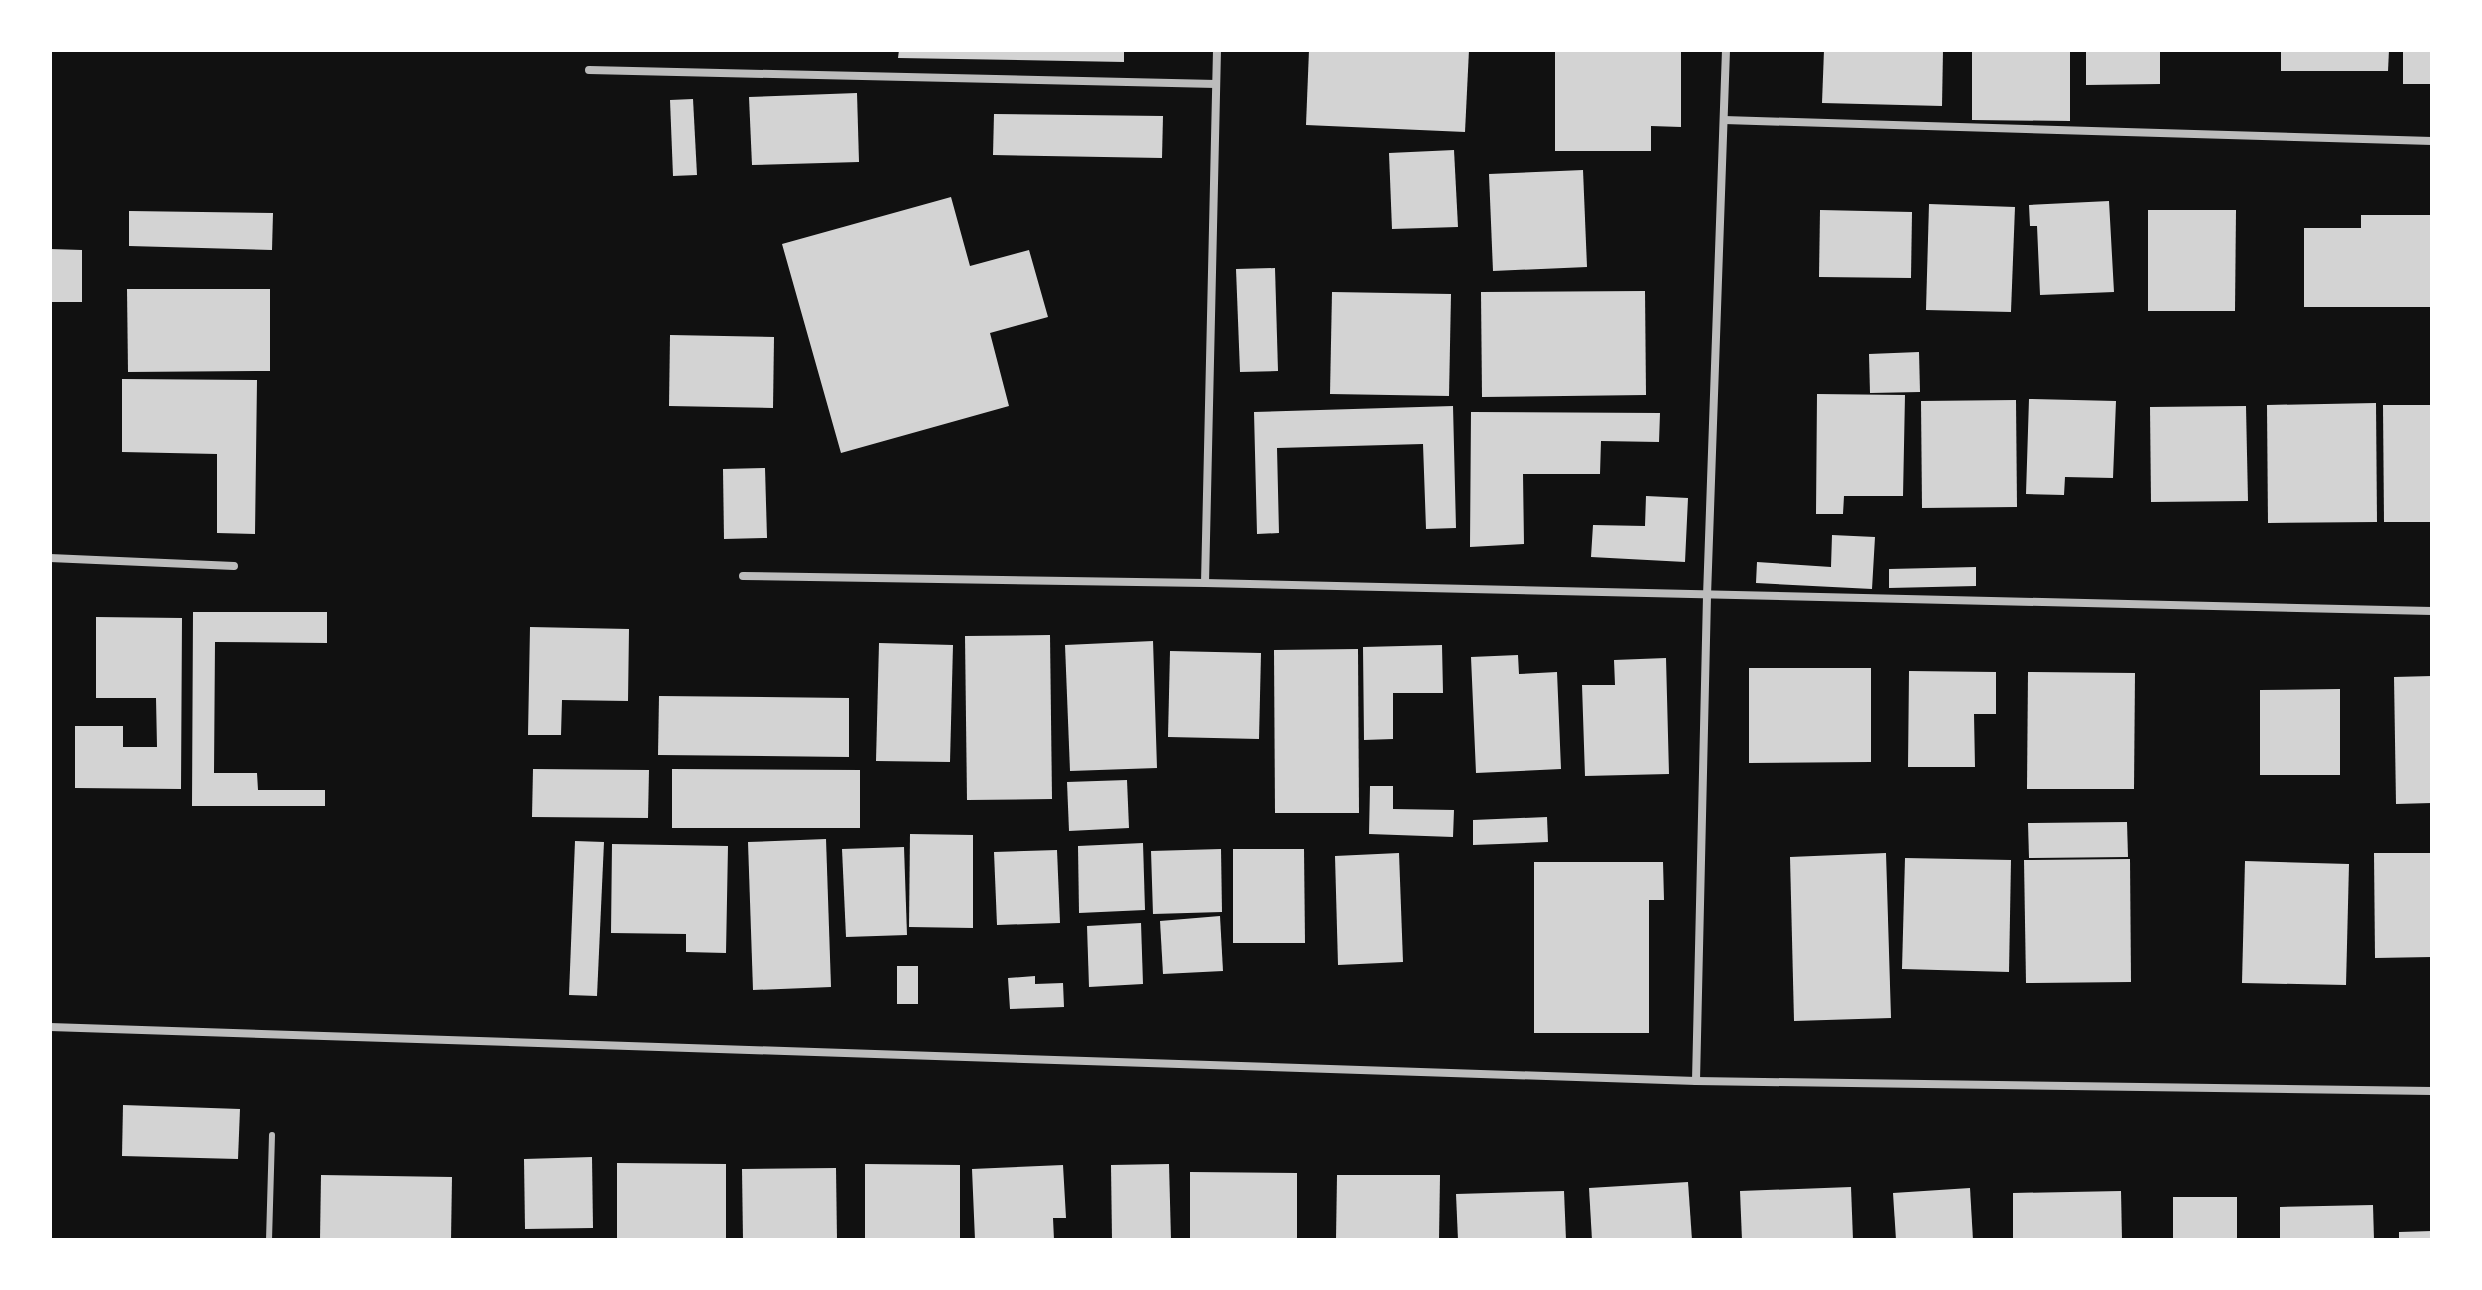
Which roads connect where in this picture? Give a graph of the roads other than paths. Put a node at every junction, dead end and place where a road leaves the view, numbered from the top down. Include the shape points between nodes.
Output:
1 (1217, 50) edge
2 (1726, 50) edge
3 (589, 70) dead end
4 (1216, 84) junction
5 (1724, 120) junction
6 (2432, 141) edge
7 (50, 558) edge
8 (234, 566) dead end
9 (743, 576) dead end
10 (1205, 583) junction
11 (1707, 596) junction
12 (2432, 611) edge
13 (50, 1027) edge
14 (1696, 1081) junction
15 (2432, 1091) edge
16 (272, 1135) dead end
17 (269, 1240) edge

1 - 4 street
2 - 5 street
3 - 4 street
4 - 10 street
5 - 6 street
5 - 11 street
7 - 8 street
9 - 10 street
10 - 11 street
11 - 12 street
11 - 14 street
13 - 14 street
14 - 15 street
16 - 17 lane

